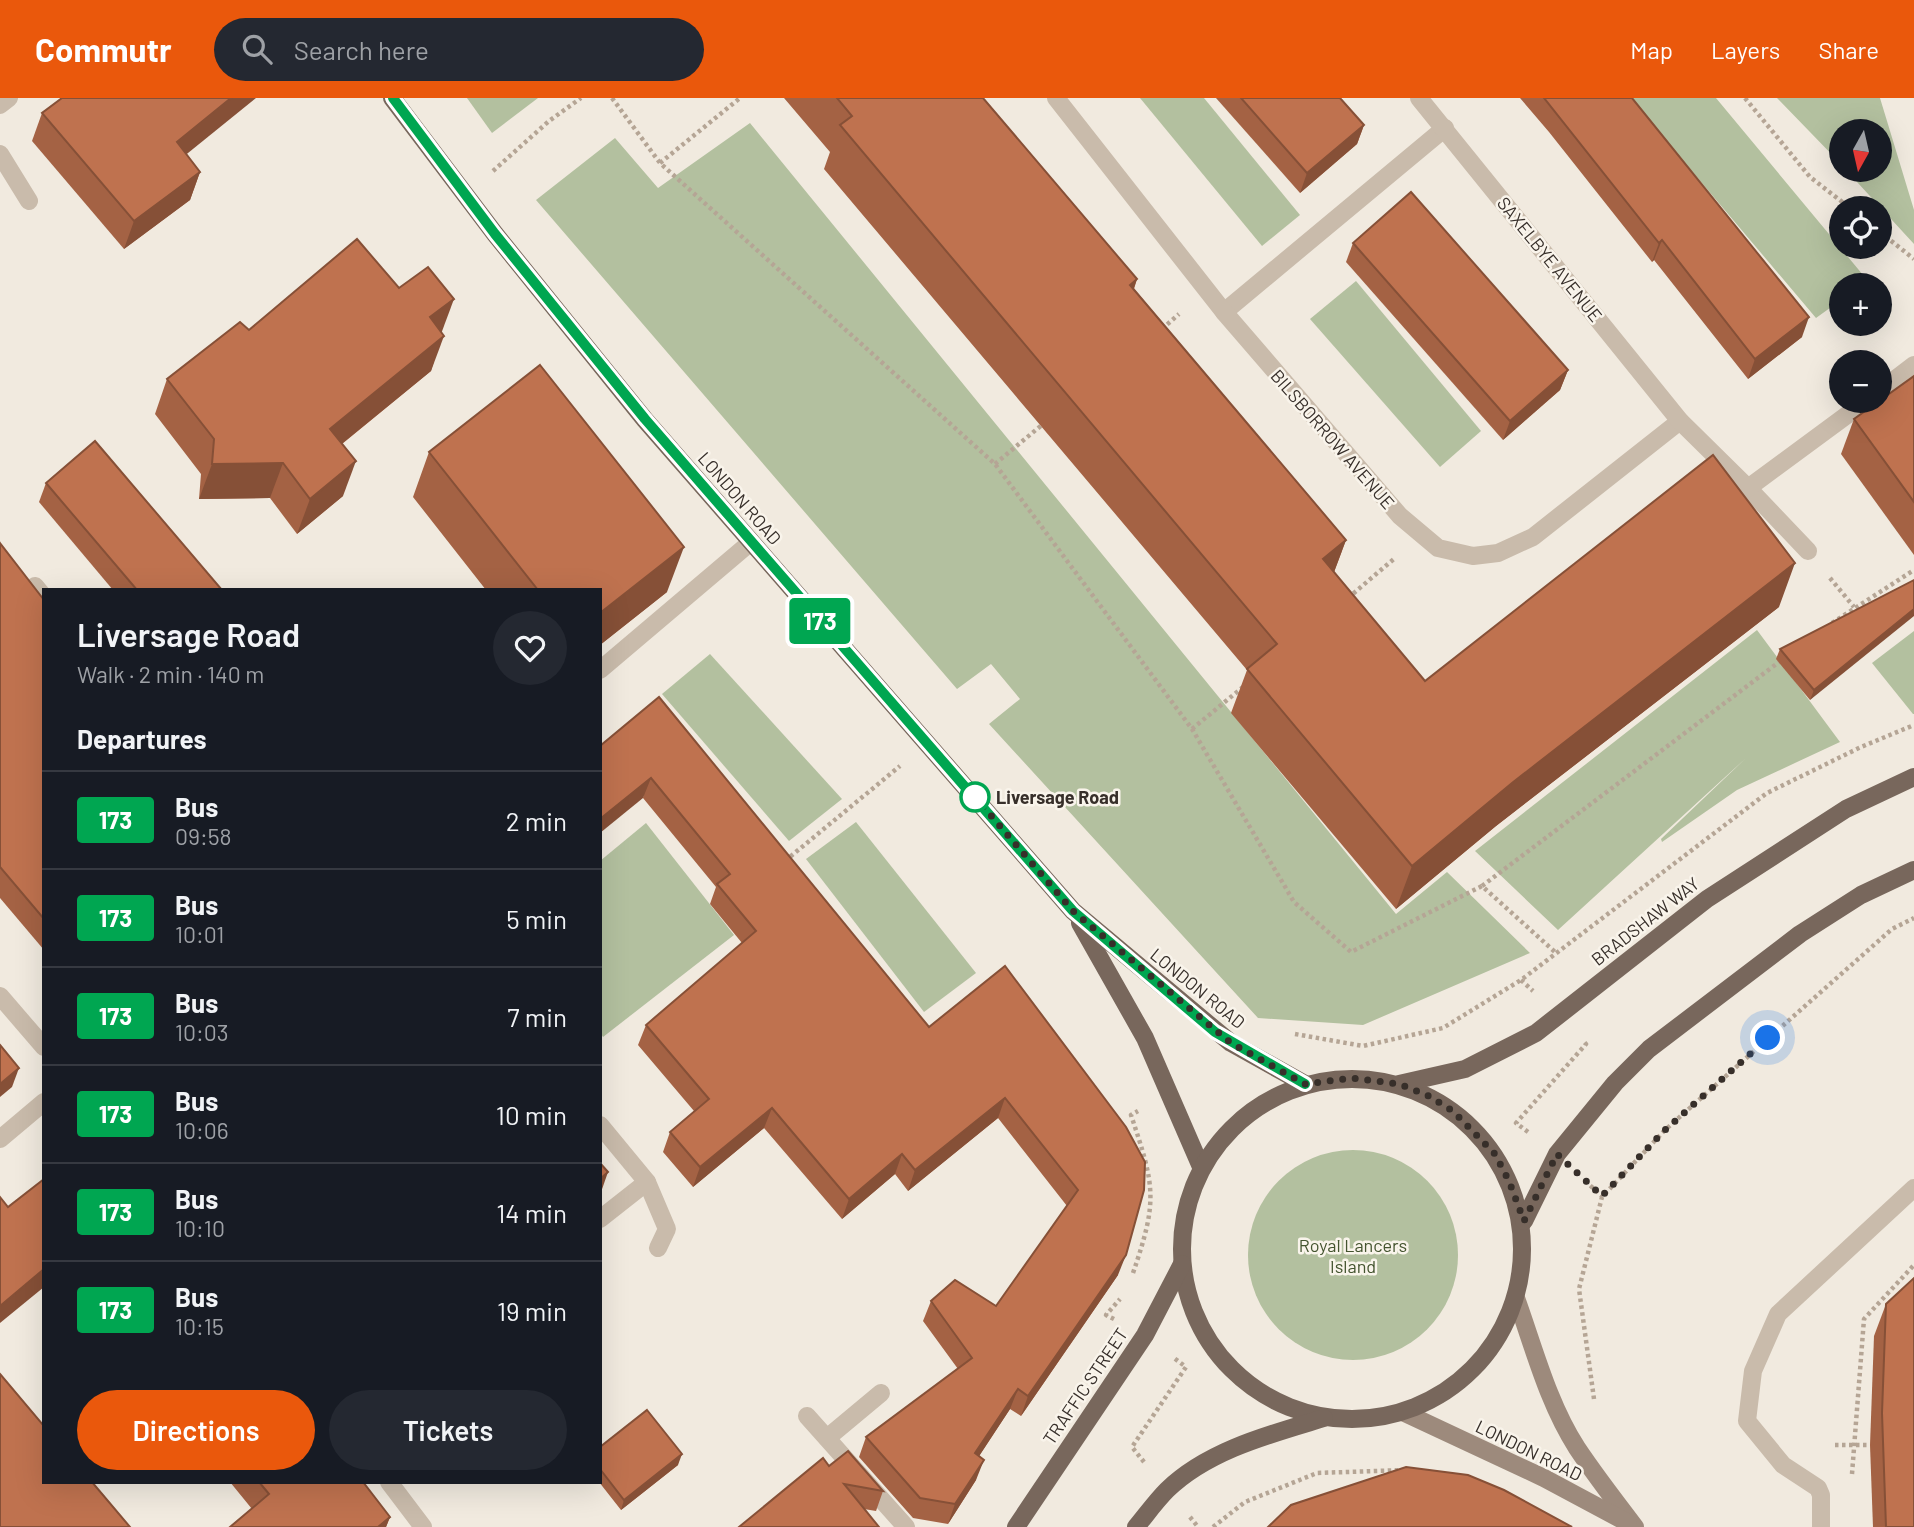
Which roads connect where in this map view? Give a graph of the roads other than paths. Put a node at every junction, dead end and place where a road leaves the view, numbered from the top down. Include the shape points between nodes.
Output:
1 (9, 98) edge
2 (393, 98) edge
3 (1056, 98) edge
4 (1419, 98) edge
5 (0, 105) edge
6 (1445, 128) junction
7 (0, 154) edge
8 (29, 201) dead end
9 (1224, 312) junction
10 (1914, 365) edge
11 (1892, 382) edge
12 (1850, 413) edge
13 (1680, 421) junction
14 (1748, 488) junction
15 (751, 542) junction
16 (1808, 551) dead end
17 (602, 668) edge
18 (1914, 777) edge
19 (1914, 870) edge
20 (1073, 911) junction
21 (0, 996) edge
22 (42, 1046) edge
23 (1305, 1084) junction
24 (1399, 1084) junction
25 (42, 1104) edge
26 (602, 1127) edge
27 (0, 1139) edge
28 (1201, 1167) junction
29 (647, 1182) junction
30 (1914, 1188) edge
31 (602, 1217) edge
32 (1524, 1221) junction
33 (658, 1248) dead end
34 (1182, 1264) junction
35 (1516, 1298) junction
36 (881, 1393) dead end
37 (1405, 1413) junction
38 (807, 1416) dead end
39 (1327, 1417) junction
40 (827, 1438) junction
41 (391, 1484) edge
42 (423, 1527) edge
43 (906, 1527) edge
44 (1016, 1527) edge
45 (1136, 1527) edge
46 (1634, 1527) edge
47 (1821, 1527) edge

1 - 5 street
2 - 15 main road, LONDON ROAD via 645,419
3 - 9 street, BILSBORROW AVENUE
4 - 6 street, SAXELBYE AVENUE
6 - 9 street
6 - 13 street, SAXELBYE AVENUE
7 - 8 street
9 - 13 street, BILSBORROW AVENUE via 1421,536 1451,553 1498,553 1533,537
10 - 11 street
12 - 14 street
13 - 14 street, SAXELBYE AVENUE
14 - 16 street, SAXELBYE AVENUE
15 - 17 street
15 - 20 main road, LONDON ROAD
18 - 24 main road, BRADSHAW WAY via 1846,808 1707,899 1536,1033 1465,1069
19 - 32 main road via 1861,895 1735,980 1649,1049 1557,1154
20 - 23 main road, LONDON ROAD via 1231,1043
20 - 28 main road, LONDON ROAD via 1145,1038
21 - 22 street
23 - 24 main road via 1352,1078
23 - 28 main road via 1247,1114
24 - 32 main road via 1453,1111 1495,1154
25 - 27 street
26 - 29 street
28 - 34 main road via 1188,1198
29 - 31 street
29 - 33 street via 667,1229
30 - 47 street via 1778,1314 1752,1371 1747,1422 1783,1465 1818,1488
32 - 35 main road
34 - 39 main road via 1196,1319 1228,1366 1273,1400
34 - 44 main road, TRAFFIC STREET via 1145,1335
35 - 37 main road via 1476,1367 1463,1380
35 - 46 street, LONDON ROAD via 1563,1421
36 - 40 street
37 - 39 main road
37 - 46 street, LONDON ROAD via 1544,1478
38 - 40 street
39 - 45 main road via 1263,1437 1193,1470 1167,1490
40 - 43 street
41 - 42 street

